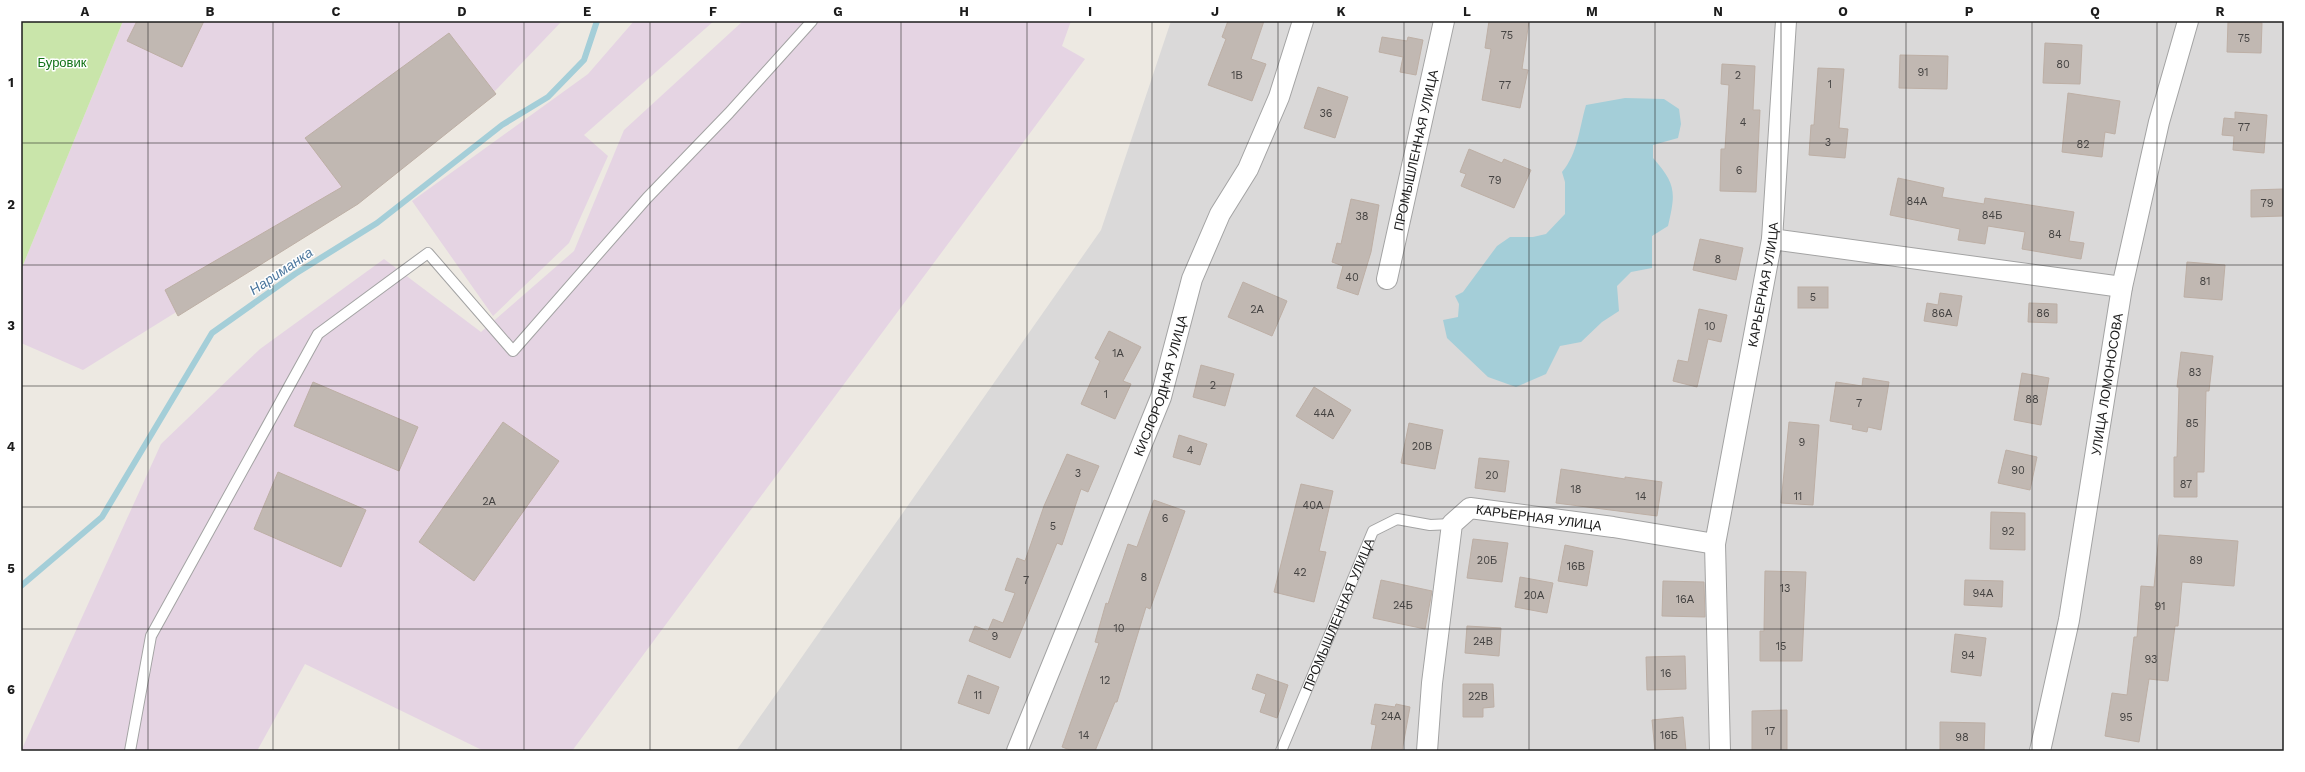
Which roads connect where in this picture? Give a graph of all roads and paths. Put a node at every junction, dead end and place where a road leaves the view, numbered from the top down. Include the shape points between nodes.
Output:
1 (812, 21) edge
2 (1303, 21) edge
3 (1444, 21) edge
4 (1786, 21) edge
5 (2188, 21) edge
6 (1772, 239) junction
7 (1388, 279) dead end
8 (2122, 287) junction
9 (1452, 524) junction
10 (1715, 544) junction
11 (130, 751) edge
12 (1017, 751) edge
13 (1281, 751) edge
14 (1427, 751) edge
15 (1720, 751) edge
16 (2040, 751) edge

1 - 11 lane via 648,198 513,351 428,253 318,334 151,636
2 - 12 street, КИСЛОРОДНАЯ УЛИЦА via 1279,97 1248,169 1220,214 1192,279 1161,397
3 - 7 street, ПРОМЫШЛЕННАЯ УЛИЦА
4 - 6 street, КАРЬЕРНАЯ УЛИЦА
5 - 8 street, УЛИЦА ЛОМОНОСОВА via 2159,122
6 - 8 street
6 - 10 street, КАРЬЕРНАЯ УЛИЦА
8 - 16 street, УЛИЦА ЛОМОНОСОВА via 2069,620
9 - 10 street, КАРЬЕРНАЯ УЛИЦА via 1470,508
9 - 13 lane, ПРОМЫШЛЕННАЯ УЛИЦА via 1430,525 1397,519 1373,531
9 - 14 street via 1432,683
10 - 15 street, КАРЬЕРНАЯ УЛИЦА

